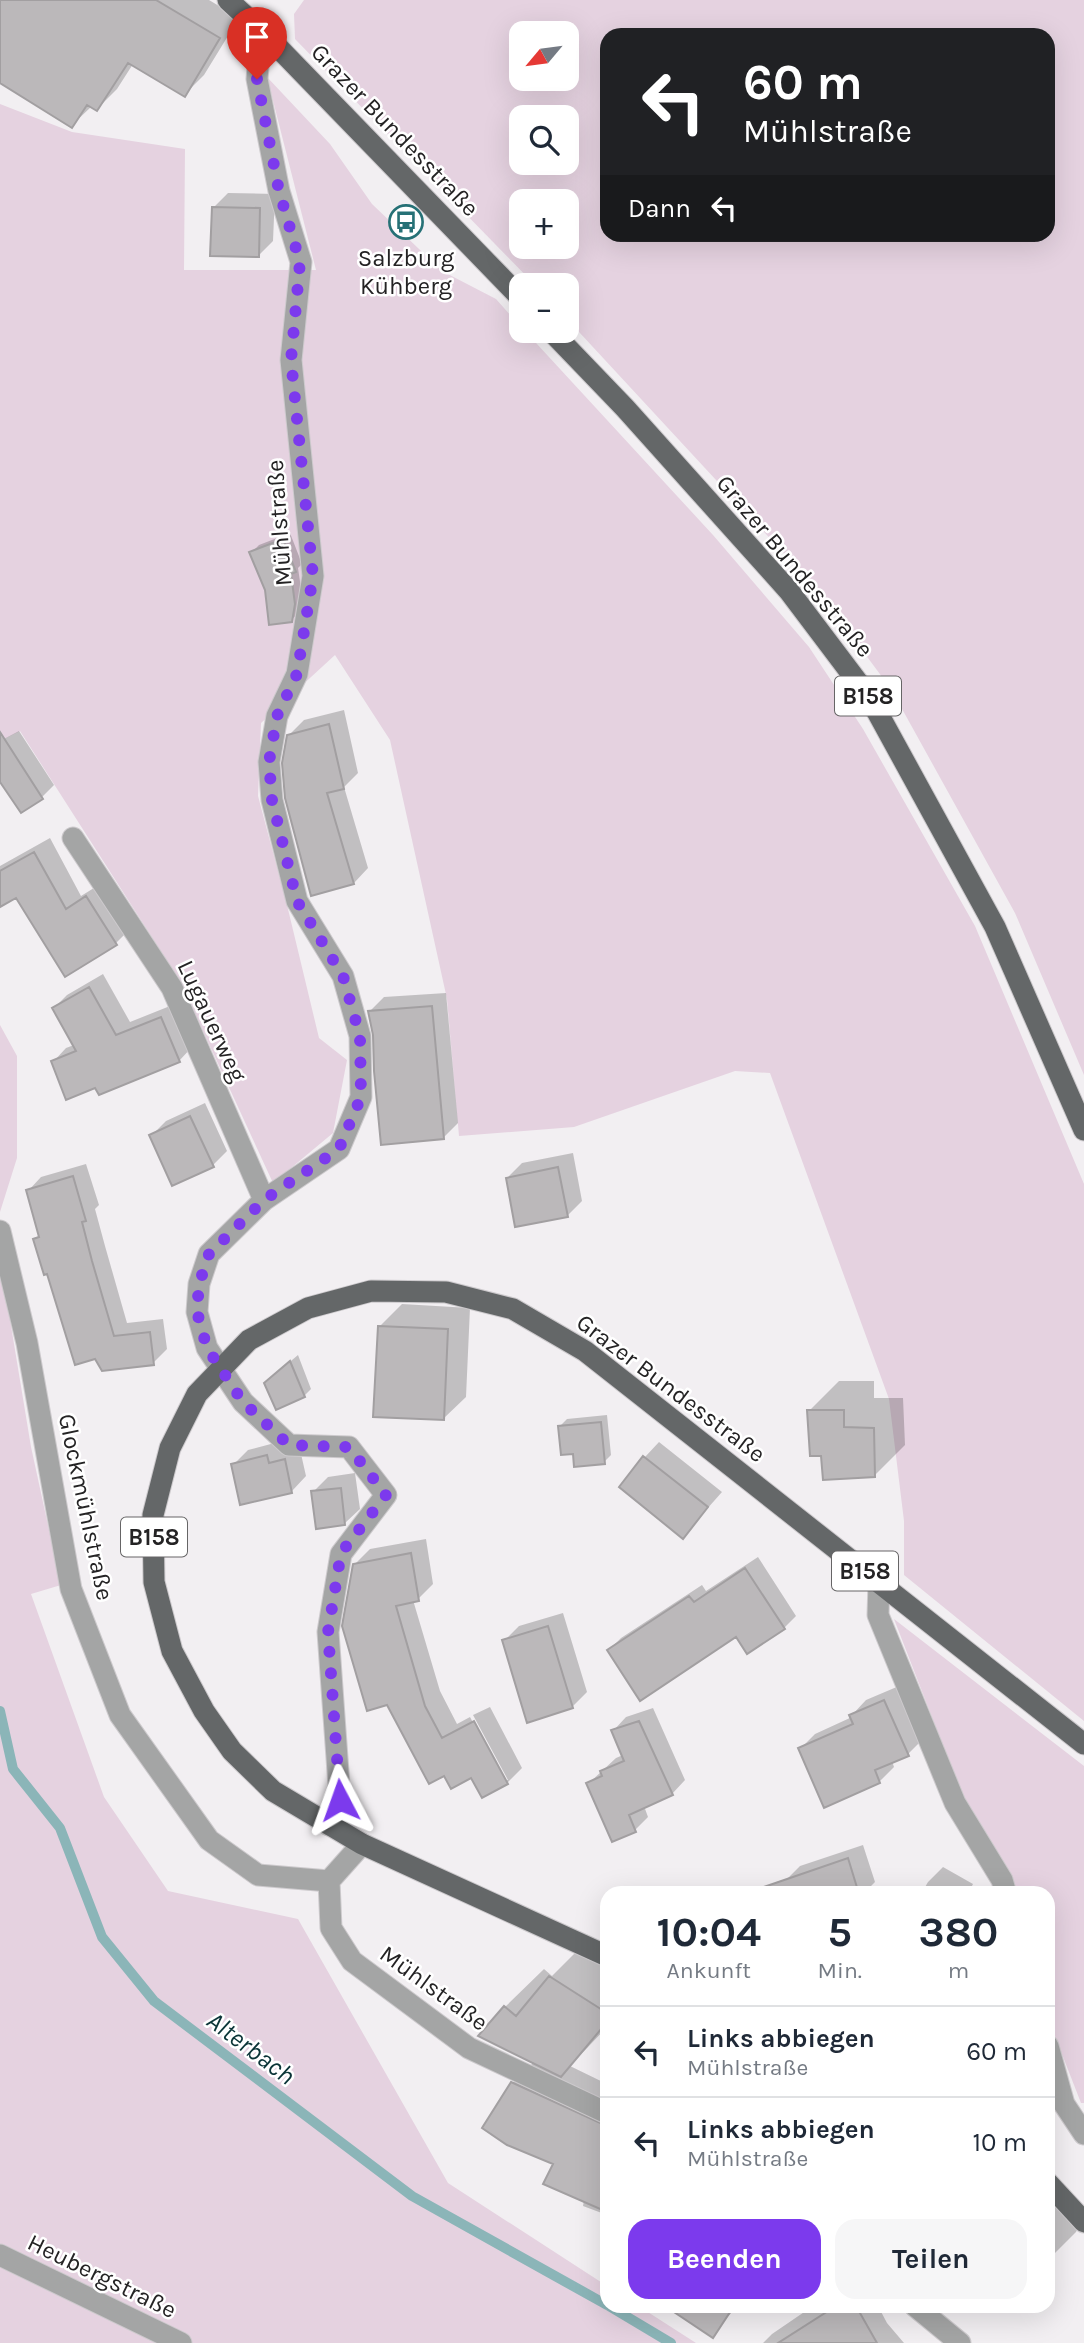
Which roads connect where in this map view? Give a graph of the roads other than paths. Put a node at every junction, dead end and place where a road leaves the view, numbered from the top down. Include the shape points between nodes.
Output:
1 (228, 0) edge
2 (267, 36) junction
3 (509, 286) edge
4 (563, 343) edge
5 (74, 838) dead end
6 (1084, 1130) edge
7 (264, 1200) junction
8 (1, 1233) edge
9 (220, 1369) junction
10 (879, 1582) junction
11 (1084, 1744) edge
12 (329, 1825) junction
13 (362, 1844) junction
14 (329, 1881) junction
15 (1004, 1886) edge
16 (600, 1953) edge
17 (1055, 2071) edge
18 (600, 2110) edge
19 (1084, 2134) edge
20 (1055, 2191) edge
21 (1084, 2222) edge
22 (0, 2255) edge
23 (924, 2313) edge
24 (181, 2343) edge
25 (960, 2343) edge

1 - 2 main road, Grazer Bundesstraße
2 - 3 main road, Grazer Bundesstraße
2 - 7 street, Mühlstraße via 257,79 279,191 300,262 291,360 313,576 297,674 277,716 269,762 272,800 297,901 343,976 360,1036 361,1097 339,1149
4 - 6 main road, Grazer Bundesstraße / B158 via 789,591 869,697 995,927
5 - 7 street, Lugauerweg via 172,988
7 - 9 street, Mühlstraße via 209,1254 199,1284 197,1312 207,1348
8 - 14 street, Glockmühlstraße via 27,1343 71,1589 120,1715 209,1840 258,1875
9 - 10 main road, Grazer Bundesstraße / B158 via 249,1340 308,1308 371,1291 446,1292 513,1309 585,1351
9 - 12 main road, Grazer Bundesstraße / B158 via 197,1394 170,1448 153,1515 154,1581 172,1651 232,1751 272,1791
9 - 12 street, Mühlstraße via 243,1402 289,1445 349,1447 386,1495 341,1553 328,1632 340,1800
10 - 11 main road, Grazer Bundesstraße / B158
10 - 15 street via 878,1615 955,1803
12 - 13 main road, Grazer Bundesstraße / B158
13 - 14 street
13 - 16 main road, Grazer Bundesstraße / B158
14 - 18 street, Mühlstraße via 331,1928 352,1961 469,2048
17 - 19 street via 1064,2104
20 - 21 main road
22 - 24 street, Heubergstraße
23 - 25 street

